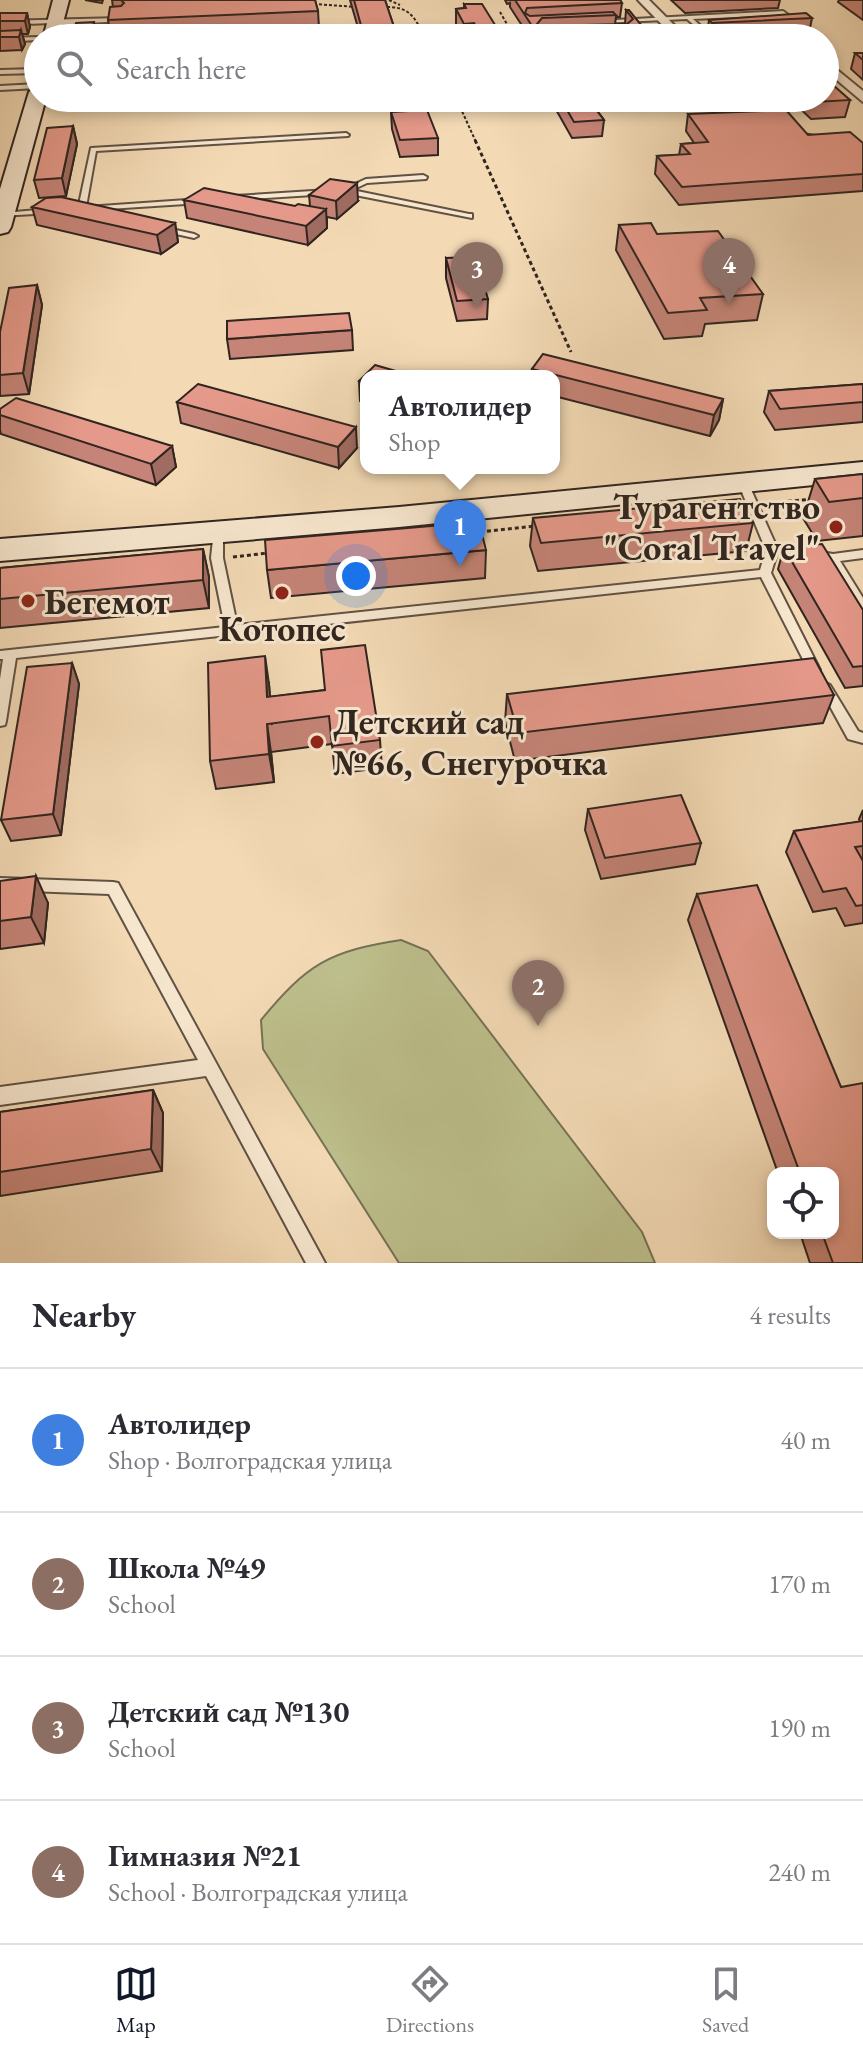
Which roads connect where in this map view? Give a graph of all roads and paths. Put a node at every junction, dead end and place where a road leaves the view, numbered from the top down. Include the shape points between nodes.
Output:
1 (61, 0) edge
2 (389, 0) edge
3 (643, 0) edge
4 (314, 4) edge
5 (402, 6) junction
6 (359, 7) edge
7 (373, 8) edge
8 (500, 12) dead end
9 (688, 17) junction
10 (661, 18) junction
11 (121, 20) edge
12 (614, 21) junction
13 (585, 22) edge
14 (0, 23) edge
15 (55, 24) edge
16 (94, 24) edge
17 (418, 24) edge
18 (507, 24) edge
19 (616, 24) edge
20 (667, 24) edge
21 (696, 24) edge
22 (798, 24) edge
23 (24, 26) edge
24 (24, 39) edge
25 (0, 40) edge
26 (24, 71) edge
27 (0, 72) edge
28 (839, 77) edge
29 (0, 88) edge
30 (24, 89) edge
31 (863, 98) edge
32 (32, 112) edge
33 (462, 112) edge
34 (346, 135) dead end
35 (423, 177) dead end
36 (345, 191) junction
37 (204, 200) edge
38 (82, 209) junction
39 (262, 209) edge
40 (110, 215) edge
41 (469, 216) dead end
42 (2, 221) edge
43 (152, 226) edge
44 (194, 236) dead end
45 (571, 352) dead end
46 (863, 471) edge
47 (749, 495) junction
48 (816, 498) edge
49 (548, 525) edge
50 (469, 533) edge
51 (218, 545) junction
52 (0, 550) edge
53 (772, 550) junction
54 (280, 552) edge
55 (787, 552) edge
56 (802, 554) edge
57 (863, 554) edge
58 (833, 558) junction
59 (765, 573) junction
60 (863, 608) edge
61 (232, 630) junction
62 (5, 655) edge
63 (815, 670) junction
64 (800, 671) edge
65 (0, 721) edge
66 (863, 738) edge
67 (0, 884) edge
68 (210, 1067) junction
69 (0, 1096) edge
70 (316, 1263) edge

1 - 15 main road
2 - 5 path
3 - 10 street
4 - 6 path
5 - 7 path
5 - 17 path via 411,9
8 - 18 path
9 - 10 lane
9 - 21 lane
9 - 22 lane via 783,13
10 - 12 lane
10 - 20 street
11 - 16 lane
12 - 13 lane
12 - 19 lane
14 - 23 lane
24 - 25 lane
26 - 27 lane
28 - 31 street
29 - 30 lane
32 - 42 main road
33 - 45 path
34 - 38 lane via 93,149
35 - 36 lane via 366,181
36 - 39 lane via 219,199
36 - 41 lane
37 - 38 lane
38 - 40 lane
38 - 42 lane
43 - 44 lane
46 - 47 main road
47 - 48 path
47 - 51 main road
47 - 53 lane
49 - 50 path
51 - 52 main road
51 - 54 path
51 - 61 lane
53 - 55 lane
53 - 59 lane
56 - 58 lane
57 - 58 lane
58 - 60 lane
59 - 61 lane
59 - 63 lane
61 - 62 lane
62 - 65 lane
63 - 64 lane
63 - 66 lane via 853,735
67 - 68 lane via 113,888
68 - 69 lane
68 - 70 lane

